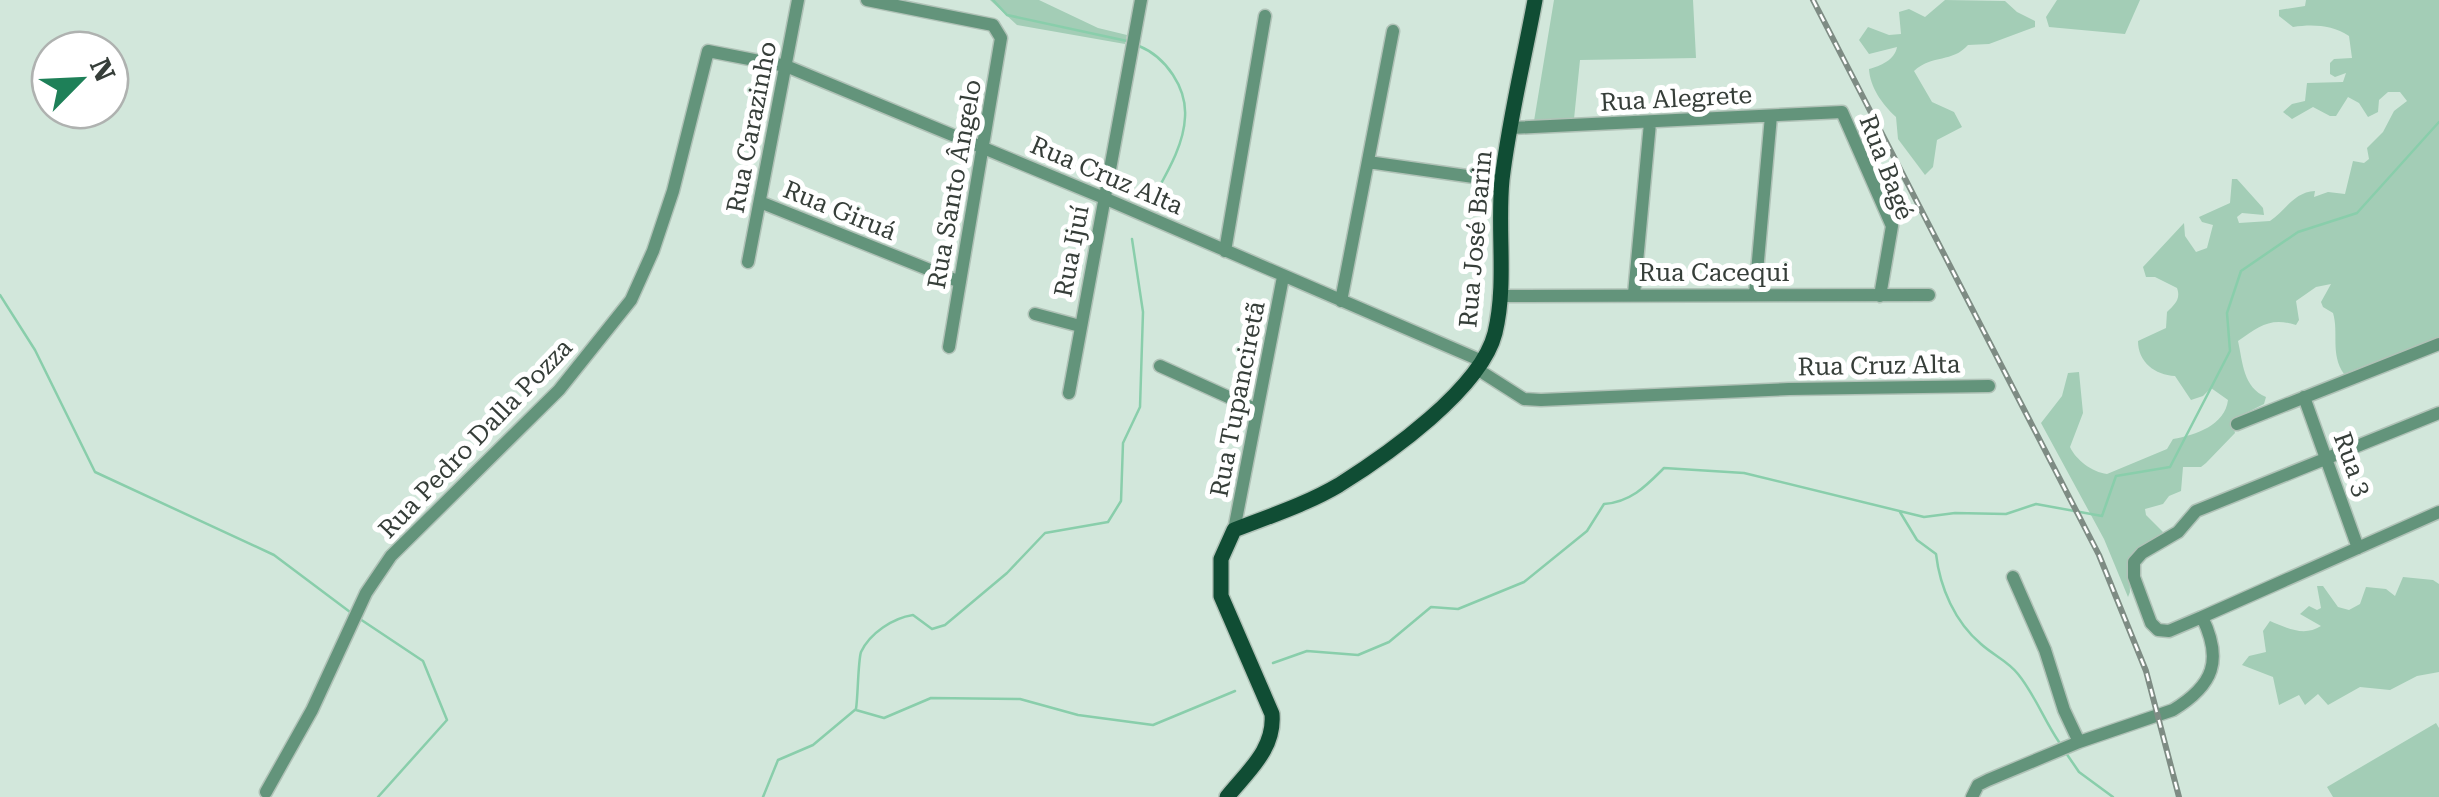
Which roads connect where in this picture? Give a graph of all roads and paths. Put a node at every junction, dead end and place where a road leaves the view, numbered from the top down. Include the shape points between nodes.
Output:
1 (798, 0) edge
2 (867, 0) edge
3 (1141, 0) edge
4 (1535, 0) edge
5 (1265, 16) dead end
6 (1393, 31) dead end
7 (708, 50) joint
8 (786, 66) junction
9 (1842, 112) joint
10 (1771, 116) junction
11 (1650, 123) junction
12 (1511, 128) junction
13 (983, 148) junction
14 (1368, 162) junction
15 (1502, 182) junction
16 (1104, 198) junction
17 (760, 202) junction
18 (1226, 251) junction
19 (748, 262) dead end
20 (1283, 276) junction
21 (960, 282) junction
22 (1634, 294) junction
23 (1755, 294) junction
24 (1499, 296) junction
25 (1880, 296) junction
26 (1930, 296) dead end
27 (1341, 301) junction
28 (1035, 314) dead end
29 (1080, 326) junction
30 (2439, 344) edge
31 (949, 346) dead end
32 (1480, 365) junction
33 (1160, 366) dead end
34 (1989, 386) dead end
35 (1069, 393) dead end
36 (2304, 396) junction
37 (1258, 410) junction
38 (2439, 414) edge
39 (2237, 424) dead end
40 (2328, 458) junction
41 (2439, 512) edge
42 (1234, 530) junction
43 (2358, 548) junction
44 (2013, 578) dead end
45 (2202, 616) junction
46 (2079, 742) junction
47 (266, 792) dead end
48 (1226, 797) edge
49 (1972, 797) edge

1 - 8 street, Rua Carazinho
2 - 13 street, Rua Santo Ângelo via 998,29 1002,38
3 - 16 street, Rua Ijuí
4 - 12 main road, Rua José Barin
5 - 18 street
6 - 14 street
7 - 8 street, Rua Cruz Alta
7 - 47 street, Rua Pedro Dalla Pozza via 673,191 631,300 559,390 391,556 366,592
8 - 13 street, Rua Cruz Alta
8 - 17 street, Rua Carazinho
9 - 10 street, Rua Alegrete
9 - 25 street, Rua Bagé via 1892,226
10 - 11 street, Rua Alegrete
10 - 23 street
11 - 12 street, Rua Alegrete
11 - 22 street
12 - 15 main road, Rua José Barin
13 - 16 street, Rua Cruz Alta
13 - 21 street, Rua Santo Ângelo
14 - 15 street
14 - 27 street
15 - 24 main road, Rua José Barin
16 - 18 street, Rua Cruz Alta
16 - 29 street, Rua Ijuí
17 - 19 street, Rua Carazinho
17 - 21 street, Rua Giruá
18 - 20 street, Rua Cruz Alta
20 - 27 street, Rua Cruz Alta
20 - 37 street, Rua Tupanciretã
21 - 31 street, Rua Santo Ângelo
22 - 23 street, Rua Cacequi
22 - 24 street, Rua Cacequi
23 - 25 street, Rua Cacequi
24 - 32 main road, Rua José Barin via 1494,334
25 - 26 street, Rua Cacequi
27 - 32 street, Rua Cruz Alta
28 - 29 street
29 - 35 street, Rua Ijuí
30 - 36 street
32 - 34 street, Rua Cruz Alta via 1524,398 1541,400
32 - 42 main road, Rua José Barin via 1442,408 1338,485
33 - 37 street
36 - 39 street
36 - 40 street, Rua 3
37 - 42 street, Rua Tupanciretã
38 - 40 street
40 - 43 street, Rua 3
40 - 45 street via 2196,511 2134,562 2134,578 2158,630
41 - 43 street
42 - 48 main road via 1221,559 1221,596 1272,714 1274,734
43 - 45 street
44 - 46 street
45 - 46 street via 2213,648 2204,687 2173,710
46 - 49 street via 1978,785

